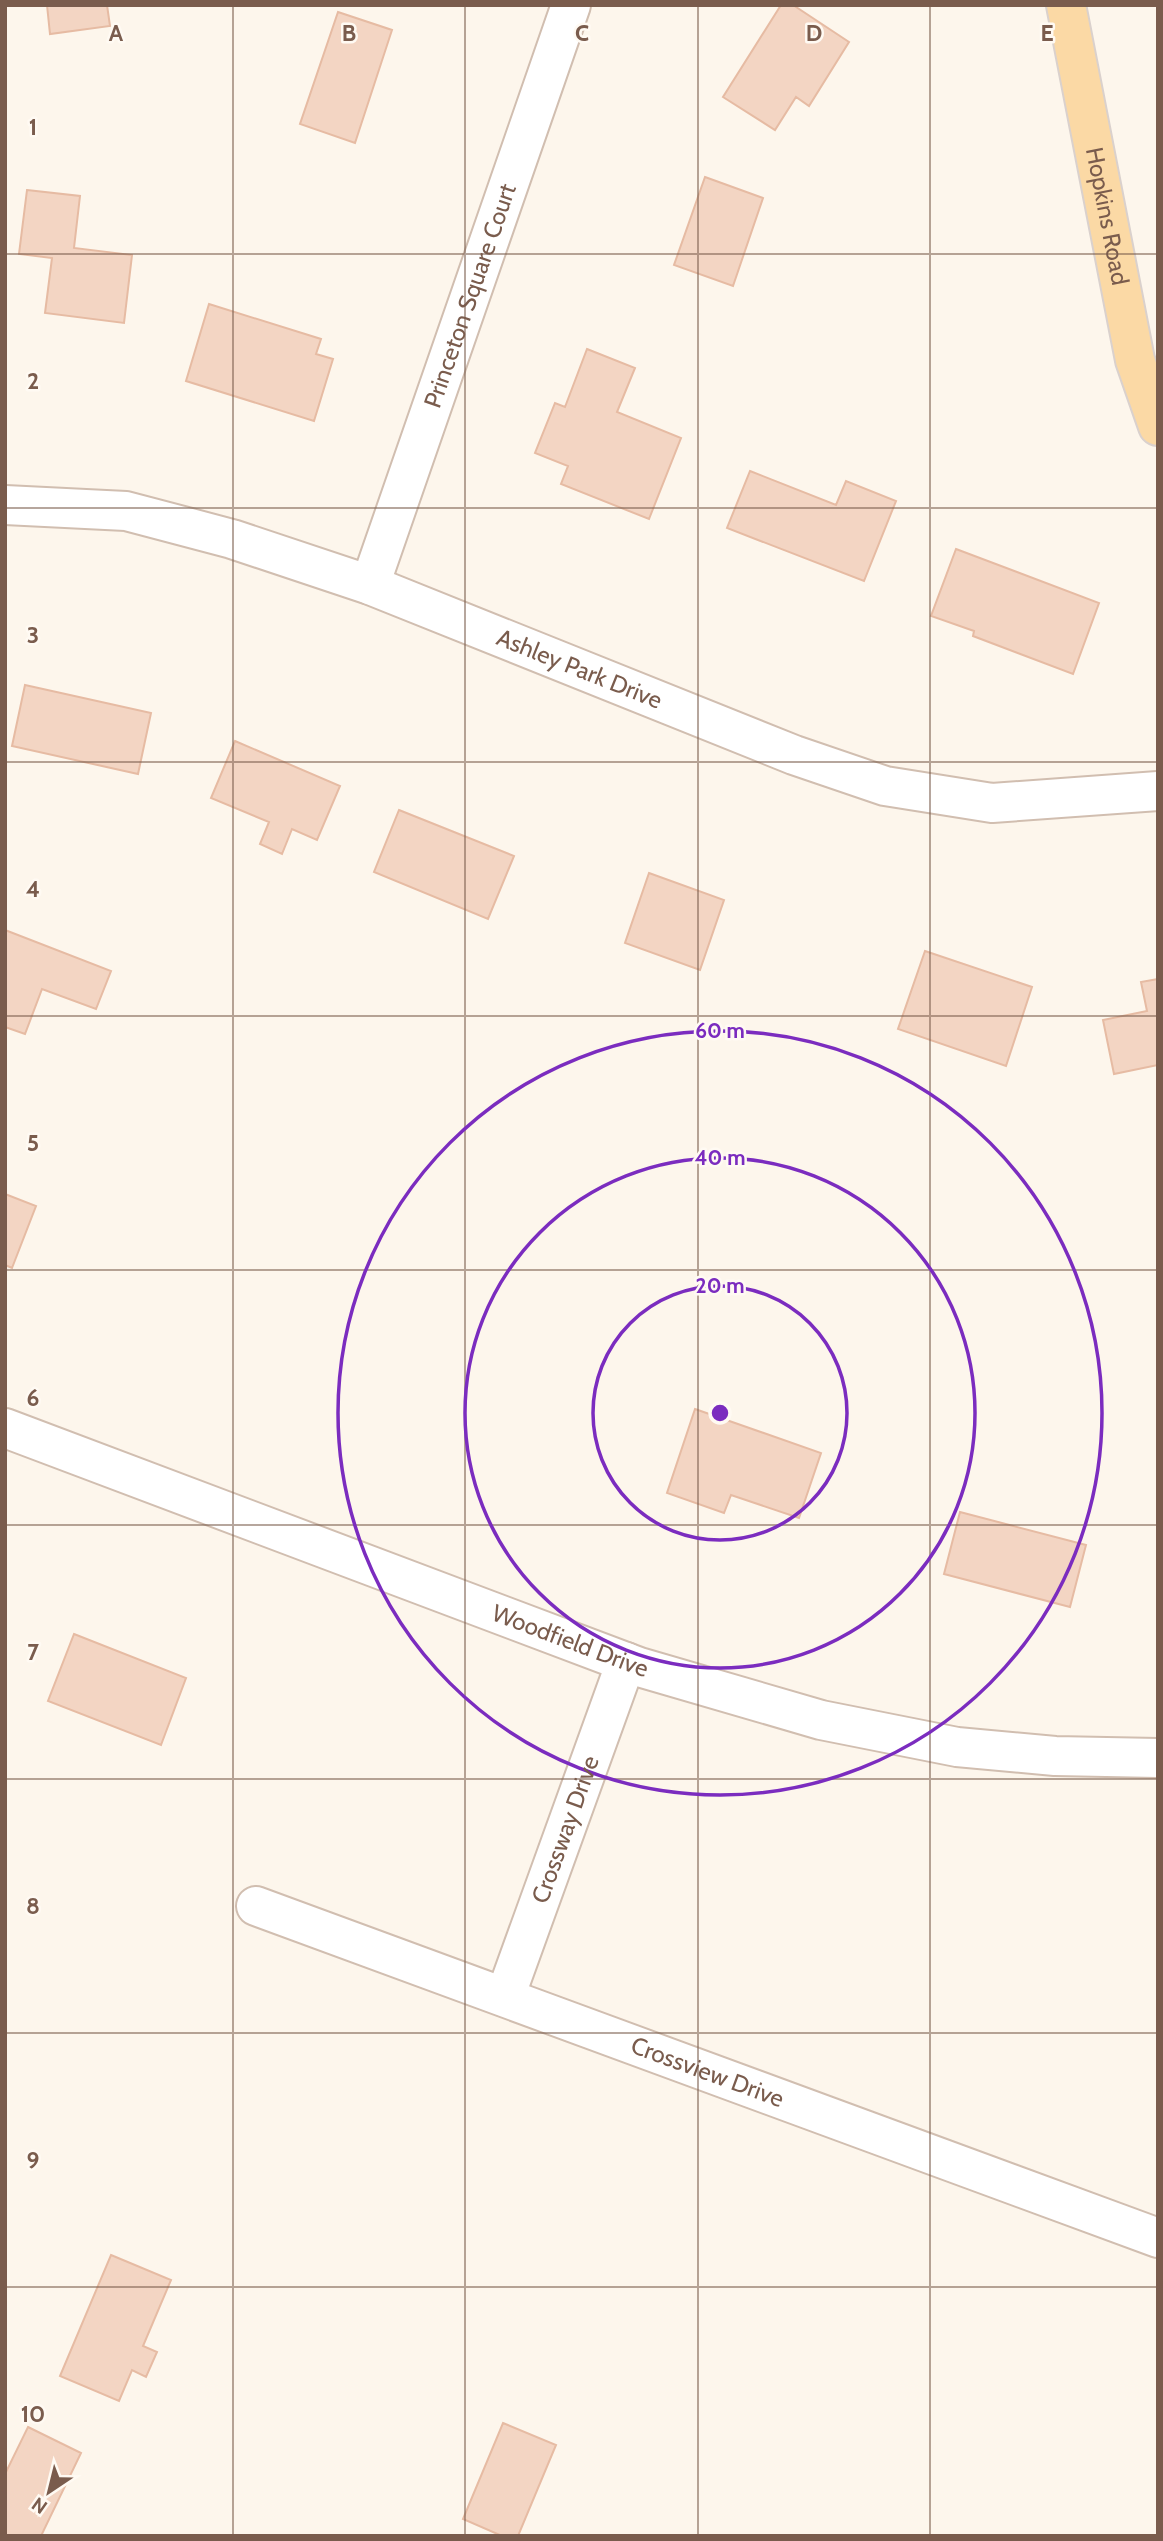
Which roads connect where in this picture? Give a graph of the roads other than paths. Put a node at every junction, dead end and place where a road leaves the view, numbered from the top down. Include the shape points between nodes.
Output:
1 (571, 5) edge
2 (1066, 5) edge
3 (1158, 426) edge
4 (5, 505) edge
5 (370, 586) junction
6 (1158, 791) edge
7 (5, 1428) edge
8 (626, 1662) junction
9 (1158, 1758) edge
10 (256, 1906) dead end
11 (505, 1997) junction
12 (1158, 2238) edge

1 - 5 street, Princeton Square Court
2 - 3 main road, Hopkins Road via 1135,360
4 - 5 street, Ashley Park Drive via 126,511 232,539
5 - 6 street, Ashley Park Drive via 794,755 886,786 992,803
7 - 8 street, Woodfield Drive
8 - 9 street, Woodfield Drive via 821,1720 957,1747 1055,1756
8 - 11 street, Crossway Drive
10 - 11 street, Crossview Drive
11 - 12 street, Crossview Drive

